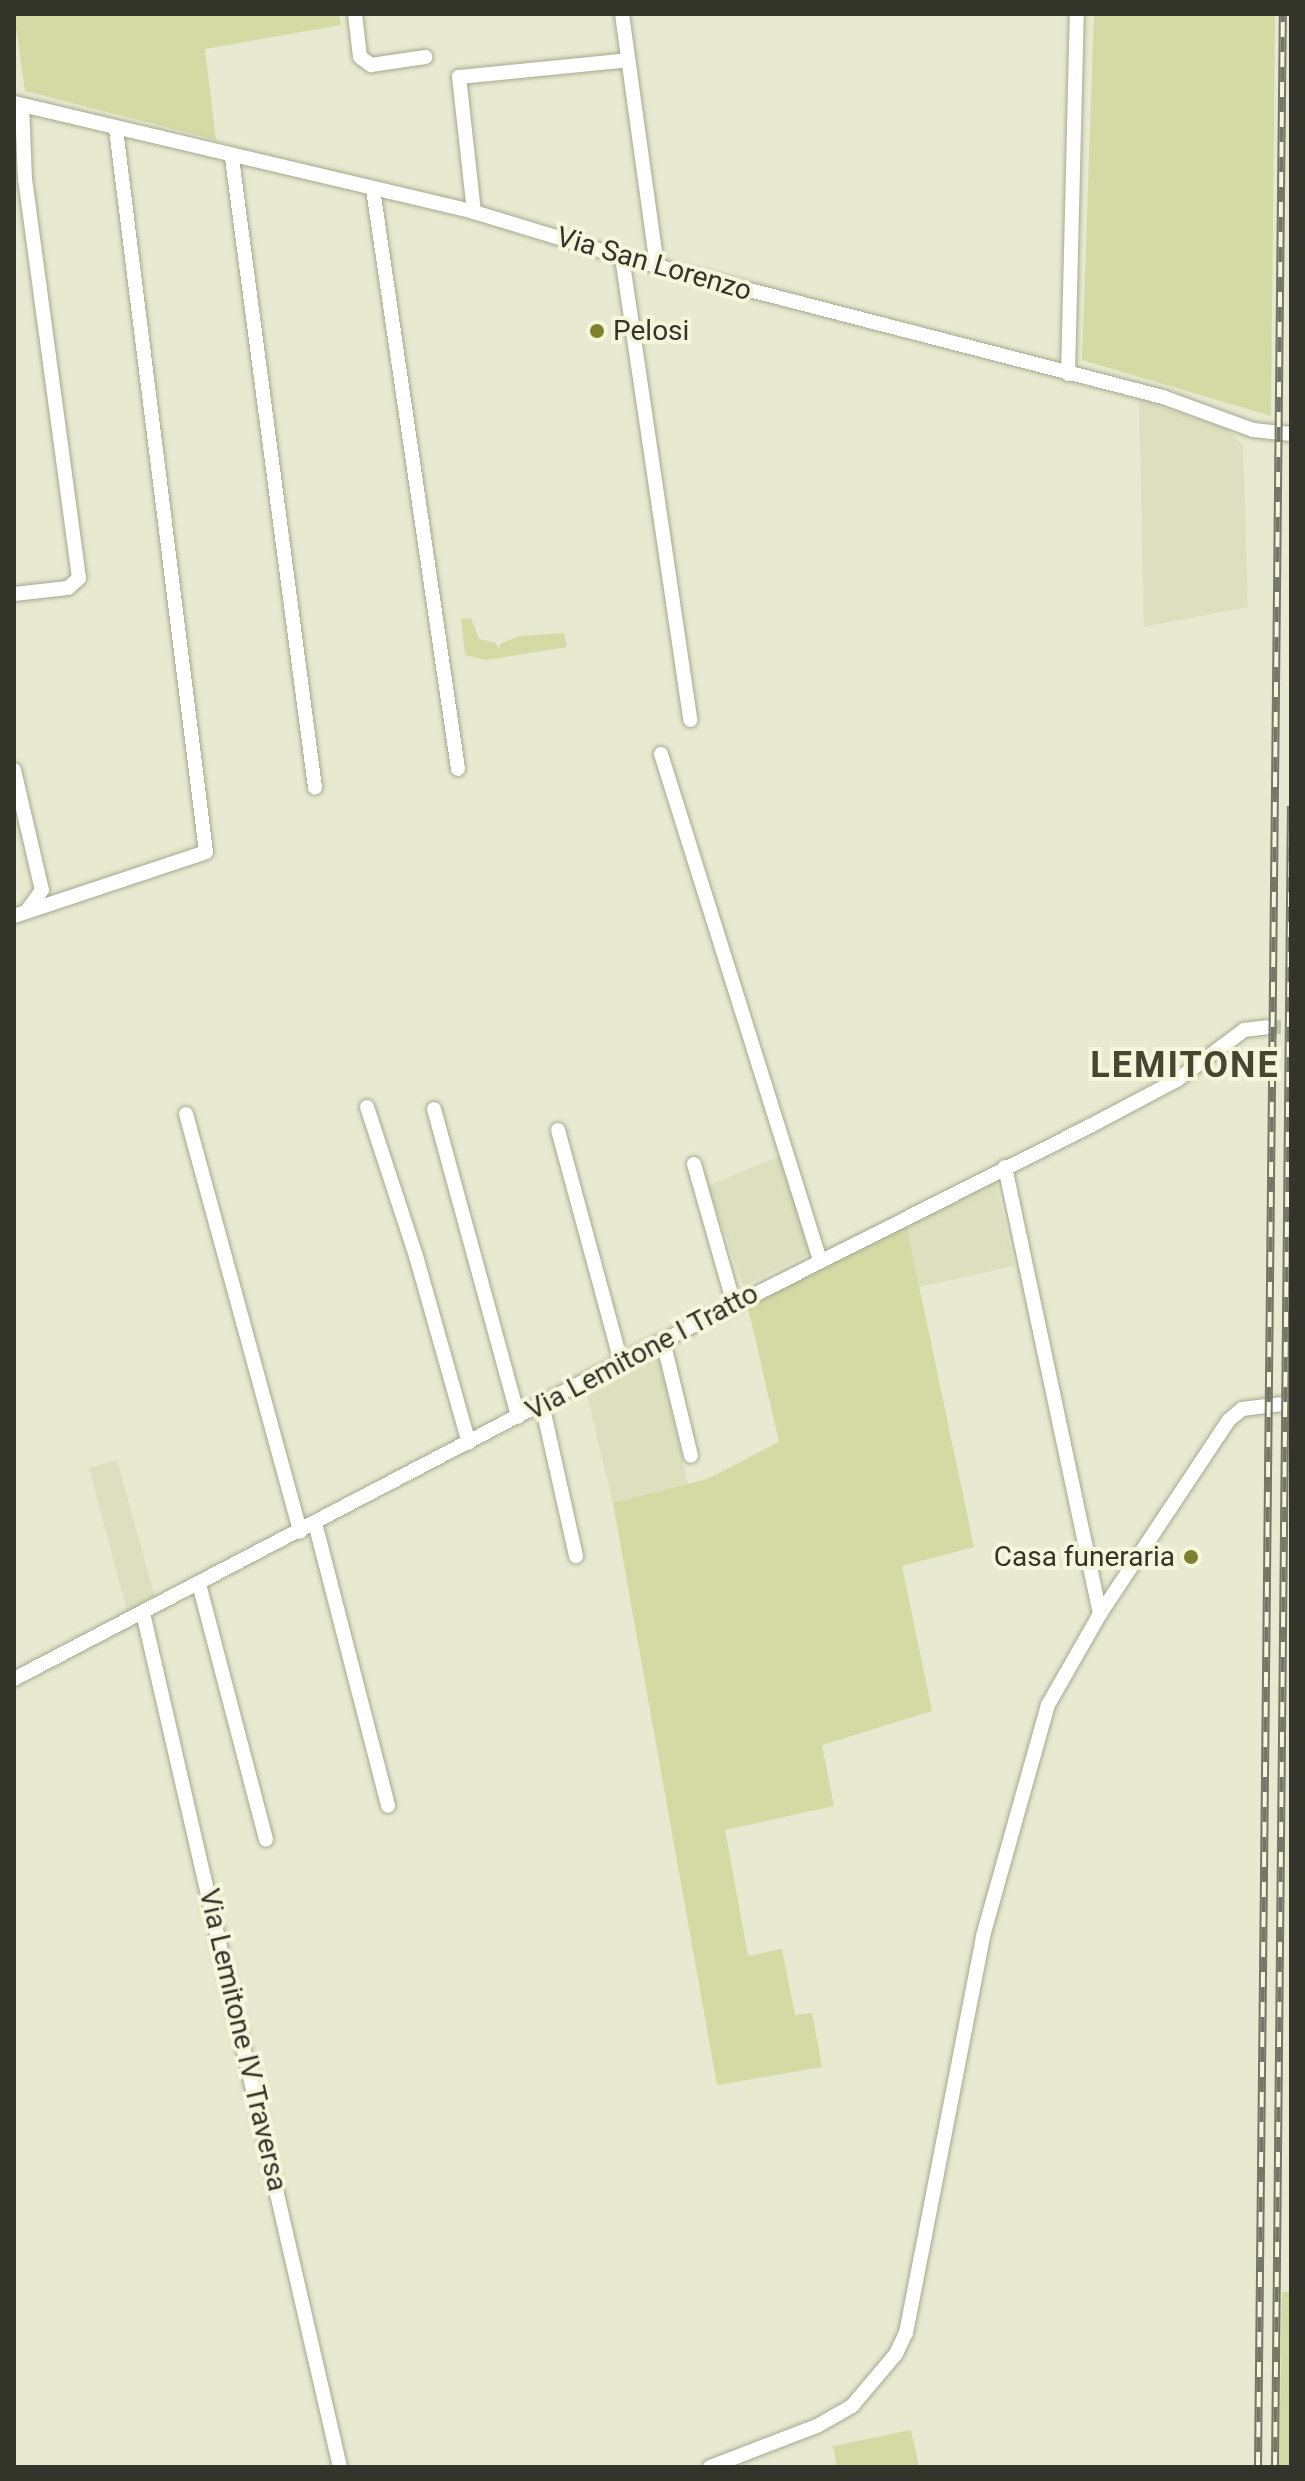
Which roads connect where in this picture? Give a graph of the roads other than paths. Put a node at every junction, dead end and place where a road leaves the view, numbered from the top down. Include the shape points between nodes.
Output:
1 (355, 14) edge
2 (622, 14) edge
3 (1077, 14) edge
4 (425, 57) dead end
5 (628, 60) junction
6 (18, 104) edge
7 (116, 129) junction
8 (232, 158) junction
9 (373, 189) junction
10 (474, 212) junction
11 (622, 257) junction
12 (657, 266) junction
13 (1068, 374) junction
14 (1291, 434) edge
15 (14, 594) edge
16 (690, 720) dead end
17 (661, 754) dead end
18 (458, 769) dead end
19 (14, 771) edge
20 (315, 788) dead end
21 (14, 916) edge
22 (1267, 1027) tunnel mouth
23 (367, 1107) dead end
24 (434, 1109) dead end
25 (186, 1114) dead end
26 (558, 1130) dead end
27 (694, 1164) dead end
28 (1005, 1167) junction
29 (820, 1260) junction
30 (734, 1304) junction
31 (663, 1341) junction
32 (621, 1362) junction
33 (1291, 1403) edge
34 (542, 1404) junction
35 (518, 1417) junction
36 (469, 1443) junction
37 (691, 1456) dead end
38 (315, 1523) junction
39 (300, 1532) junction
40 (576, 1556) dead end
41 (199, 1584) junction
42 (143, 1613) junction
43 (1100, 1614) junction
44 (14, 1679) edge
45 (388, 1806) dead end
46 (266, 1839) dead end
47 (340, 2467) edge
48 (710, 2467) edge

1 - 4 street via 360,57 371,65
2 - 5 street
3 - 13 street
5 - 10 street via 459,77
5 - 12 street
6 - 7 street, Via San Lorenzo
6 - 15 street via 79,578 68,588
7 - 8 street, Via San Lorenzo
7 - 21 street via 206,852
8 - 9 street, Via San Lorenzo
8 - 20 street
9 - 10 street, Via San Lorenzo
9 - 18 street
10 - 11 street, Via San Lorenzo
11 - 12 street, Via San Lorenzo
11 - 16 street
12 - 13 street, Via San Lorenzo
13 - 14 street, Via San Lorenzo via 1163,397 1253,430
17 - 29 street
19 - 21 street via 42,890 35,907
22 - 28 street, Via Lemitone I Tratto via 1244,1030 1177,1080
23 - 36 street
24 - 35 street
25 - 39 street
26 - 32 street
27 - 30 street
28 - 29 street, Via Lemitone I Tratto
28 - 43 street
29 - 30 street, Via Lemitone I Tratto
30 - 31 street, Via Lemitone I Tratto
31 - 32 street, Via Lemitone I Tratto
31 - 37 street
32 - 34 street, Via Lemitone I Tratto
33 - 43 street via 1242,1409 1229,1420
34 - 35 street, Via Lemitone I Tratto
34 - 40 street
35 - 36 street, Via Lemitone I Tratto
36 - 38 street, Via Lemitone I Tratto
38 - 39 street, Via Lemitone I Tratto
38 - 45 street
39 - 41 street, Via Lemitone I Tratto
41 - 42 street, Via Lemitone I Tratto
41 - 46 street
42 - 44 street, Via Lemitone I Tratto
42 - 47 street, Via Lemitone IV Traversa
43 - 48 street via 1048,1705 983,1936 906,2333 873,2386 852,2406 817,2426

